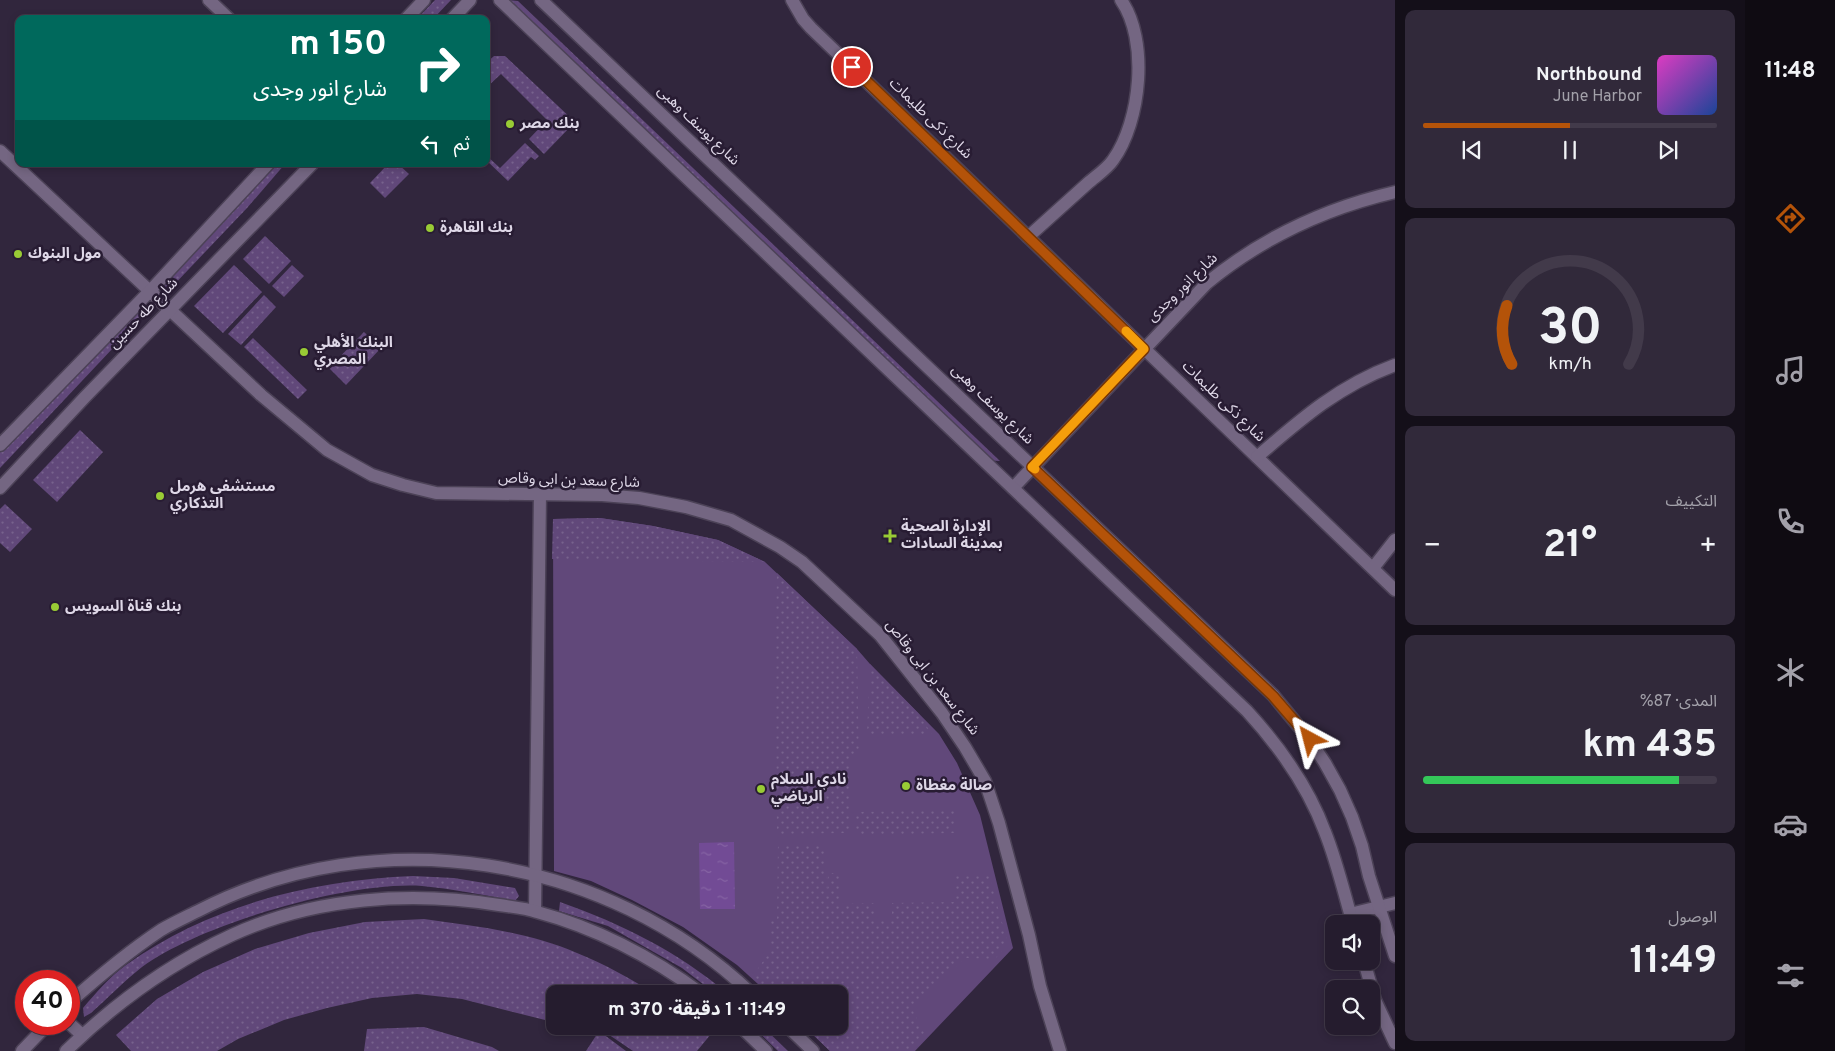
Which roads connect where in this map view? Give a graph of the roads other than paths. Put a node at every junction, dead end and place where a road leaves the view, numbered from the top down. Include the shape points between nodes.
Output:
1 (209, 0) edge
2 (424, 0) edge
3 (470, 0) edge
4 (500, 0) edge
5 (541, 0) edge
6 (792, 0) edge
7 (1121, 0) edge
8 (225, 15) edge
9 (410, 15) edge
10 (456, 15) edge
11 (0, 151) edge
12 (15, 165) edge
13 (17, 167) edge
14 (265, 167) edge
15 (309, 167) edge
16 (1395, 192) edge
17 (1028, 237) junction
18 (150, 291) junction
19 (170, 310) junction
20 (1144, 349) junction
21 (1395, 365) edge
22 (0, 445) edge
23 (1257, 457) junction
24 (1032, 467) junction
25 (0, 488) edge
26 (1013, 488) junction
27 (540, 494) junction
28 (1395, 540) edge
29 (1372, 568) junction
30 (1395, 590) edge
31 (537, 874) junction
32 (1395, 903) edge
33 (1380, 907) junction
34 (535, 911) junction
35 (1350, 915) edge
36 (1361, 915) edge
37 (1395, 956) edge
38 (1367, 970) edge
39 (689, 985) edge
40 (741, 985) edge
41 (80, 994) edge
42 (37, 1035) edge
43 (82, 1035) joint
44 (749, 1035) edge
45 (796, 1035) edge
46 (1395, 1043) edge
47 (22, 1051) edge
48 (66, 1051) edge
49 (766, 1051) edge
50 (813, 1051) edge
51 (1060, 1051) edge

1 - 8 street
2 - 9 street
3 - 10 street
4 - 26 street
5 - 24 street, شارع يوسف وهبى
6 - 17 street, شارع ذكى طليمات via 811,28
7 - 17 street via 1133,27 1138,66 1135,105 1124,142 1112,162
11 - 12 street, شارع سعد بن ابى وقاص
13 - 18 street, شارع سعد بن ابى وقاص
14 - 18 street, شارع طه حسين
15 - 19 street, شارع طه حسين
16 - 20 street, شارع انور وجدى via 1322,215 1232,262 1206,282
17 - 20 street, شارع ذكى طليمات
18 - 19 street, شارع سعد بن ابى وقاص
18 - 22 street, شارع طه حسين
19 - 25 street, شارع طه حسين
19 - 27 street, شارع سعد بن ابى وقاص via 260,395 319,444 372,475 436,493
20 - 23 street, شارع ذكى طليمات
20 - 24 street, شارع انور وجدى
21 - 23 street via 1333,395
23 - 29 street, شارع ذكى طليمات
24 - 26 street, شارع انور وجدى
24 - 33 street, شارع يوسف وهبى via 1292,716 1340,790 1352,817
26 - 35 street via 1247,711 1278,747 1304,787 1322,824
27 - 31 street
27 - 51 street, شارع سعد بن ابى وقاص via 639,498 731,520 802,562 880,635 942,713 985,781
28 - 29 street
29 - 30 street, شارع ذكى طليمات
31 - 34 street
31 - 40 street via 625,907 688,942
31 - 41 street via 481,864 394,860 335,866 270,881 221,899 162,930 103,972
32 - 33 street
33 - 36 street
33 - 37 street, شارع يوسف وهبى
34 - 39 street via 625,946
34 - 43 street via 469,900 409,898 350,901 290,914 234,934 180,962 130,996
38 - 46 street via 1375,1000
42 - 47 street
43 - 48 street
44 - 49 street
45 - 50 street

